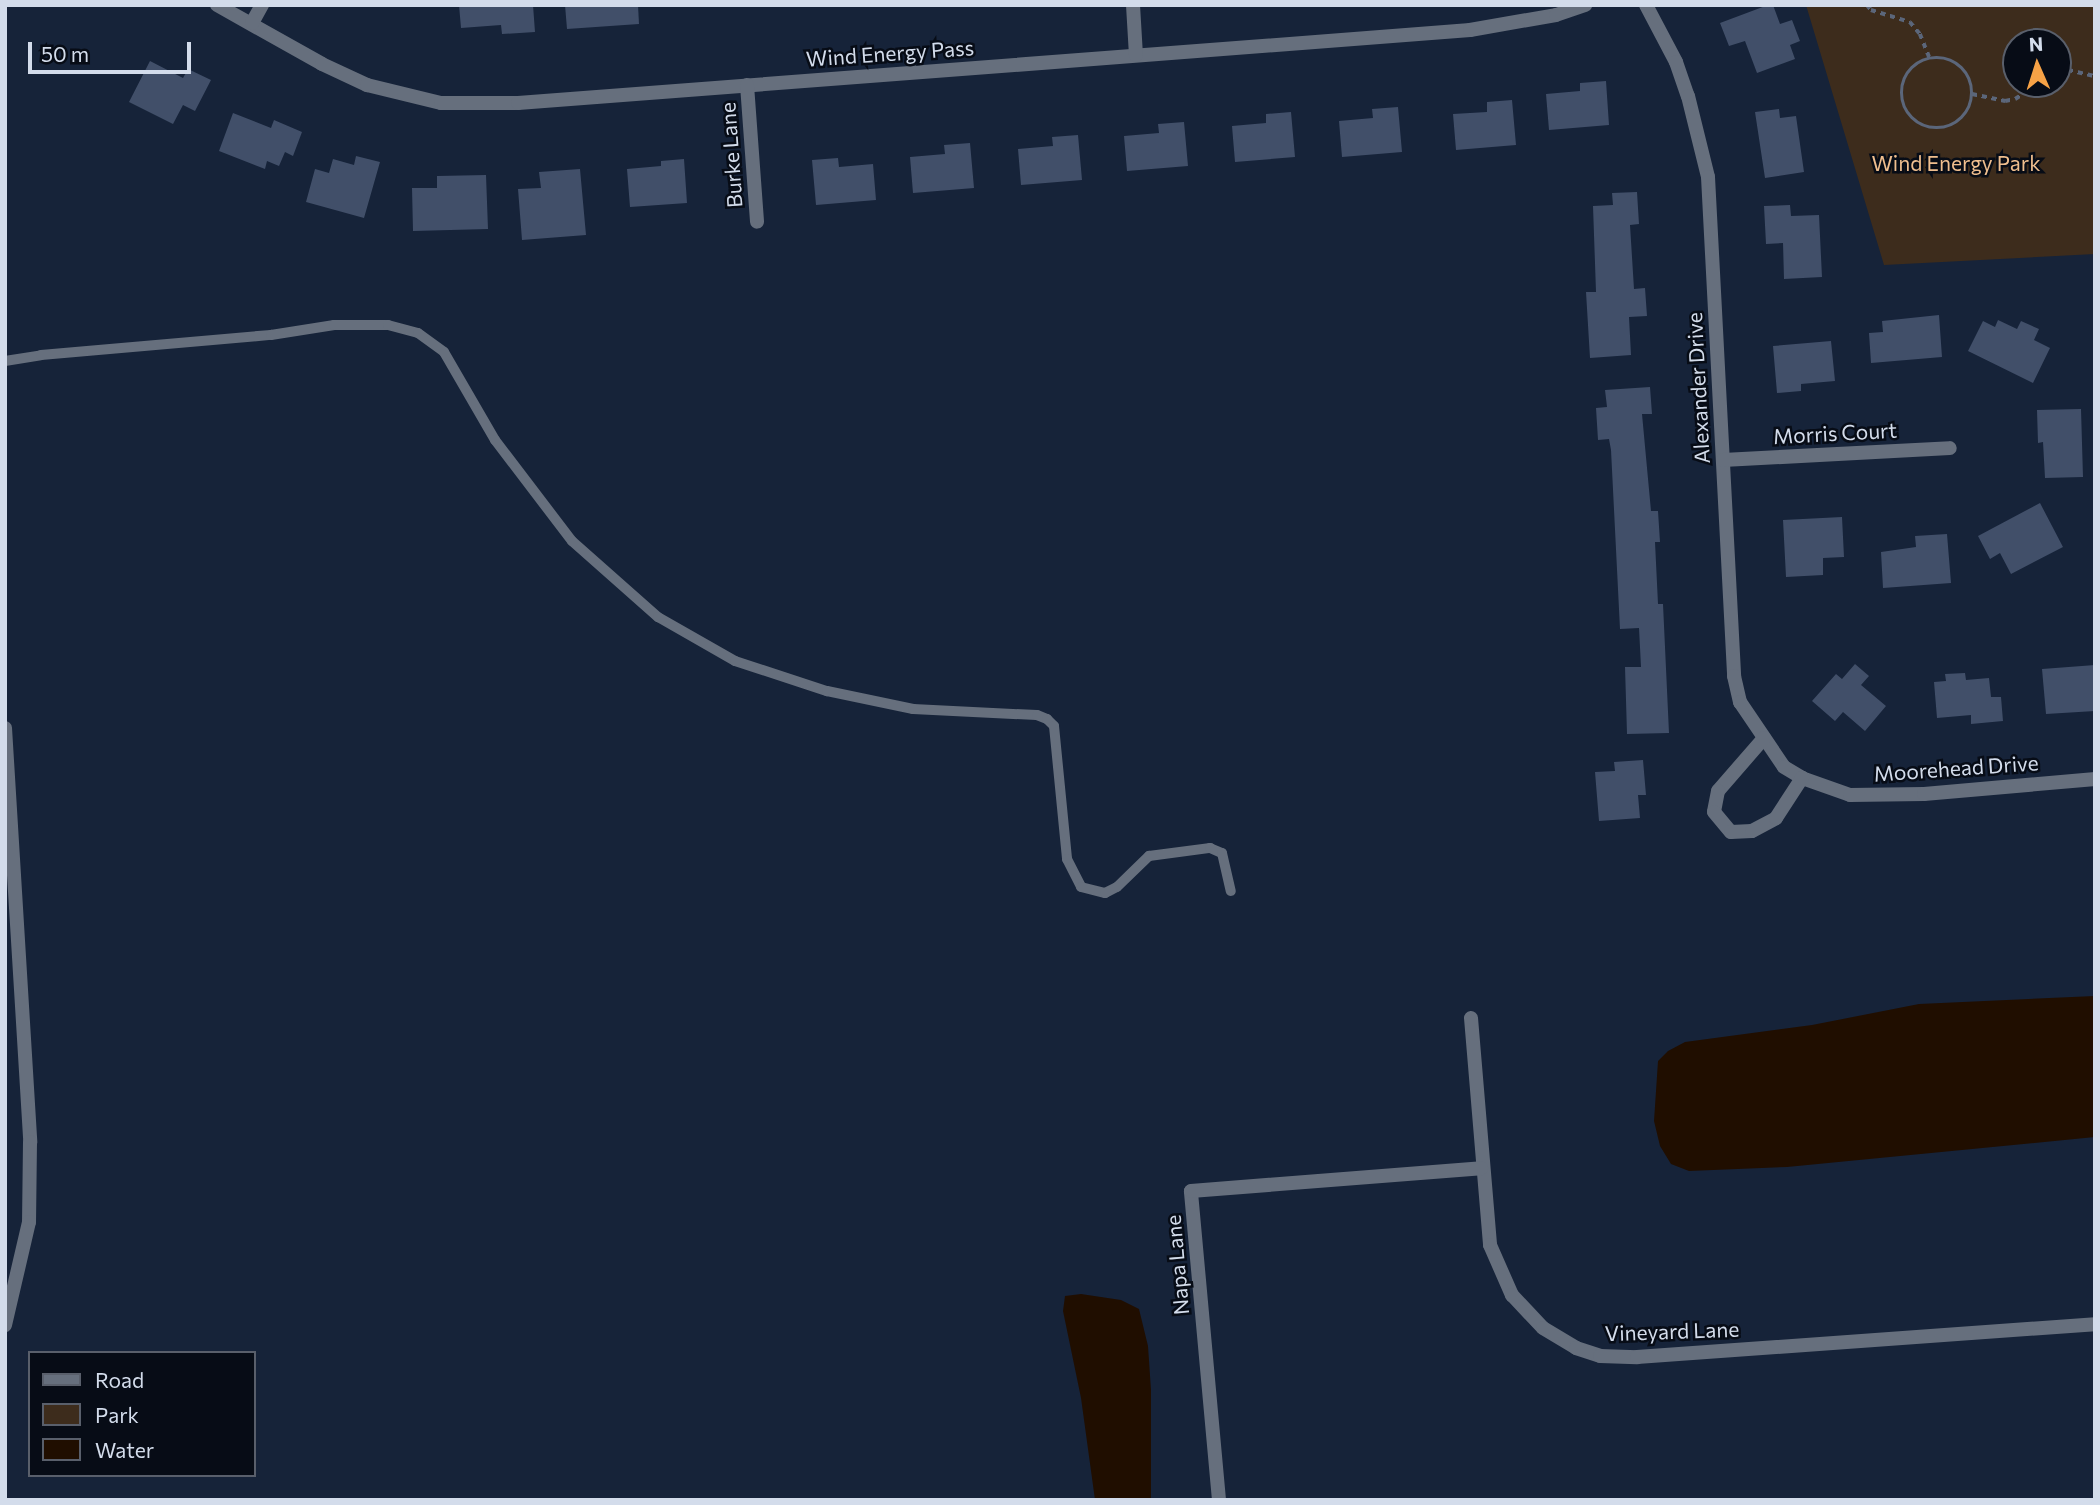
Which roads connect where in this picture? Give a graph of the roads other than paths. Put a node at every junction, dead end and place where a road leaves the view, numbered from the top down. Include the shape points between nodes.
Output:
1 (217, 5) edge
2 (262, 5) edge
3 (1133, 5) edge
4 (1585, 5) edge
5 (1646, 5) edge
6 (252, 23) junction
7 (1136, 55) junction
8 (747, 85) junction
9 (757, 222) dead end
10 (5, 361) edge
11 (1950, 448) dead end
12 (1723, 460) junction
13 (5, 728) edge
14 (1764, 738) junction
15 (1784, 767) joint
16 (1802, 778) junction
17 (2095, 779) edge
18 (7, 807) edge
19 (1231, 891) dead end
20 (1471, 1018) dead end
21 (1481, 1168) junction
22 (2095, 1324) edge
23 (5, 1325) edge
24 (1219, 1500) edge

1 - 6 street, Wind Energy Pass
2 - 6 street
3 - 7 street
4 - 7 street, Wind Energy Pass via 1556,15 1470,30
5 - 12 street, Alexander Drive via 1684,85 1708,177
6 - 8 street, Wind Energy Pass via 367,85 441,103 519,103
7 - 8 street, Wind Energy Pass
8 - 9 street, Burke Lane
10 - 19 lane via 334,325 388,325 418,333 444,352 495,440 572,541 658,617 735,661 827,691 913,709 1047,719 1054,726 1068,859 1081,887 1105,893 1149,856 1210,848 1222,853
11 - 12 street, Morris Court
12 - 14 street, Alexander Drive via 1734,676 1741,702
13 - 18 street
14 - 15 street, Alexander Drive
14 - 16 street via 1718,791 1714,812 1731,832 1752,831 1776,818
15 - 16 street, Moorehead Drive
16 - 17 street, Moorehead Drive via 1850,794 1877,795
18 - 23 street via 30,1142 29,1222
20 - 21 street, Vineyard Lane
21 - 22 street, Vineyard Lane via 1490,1245 1512,1295 1543,1328 1576,1348 1601,1356
21 - 24 street, Napa Lane via 1191,1191

